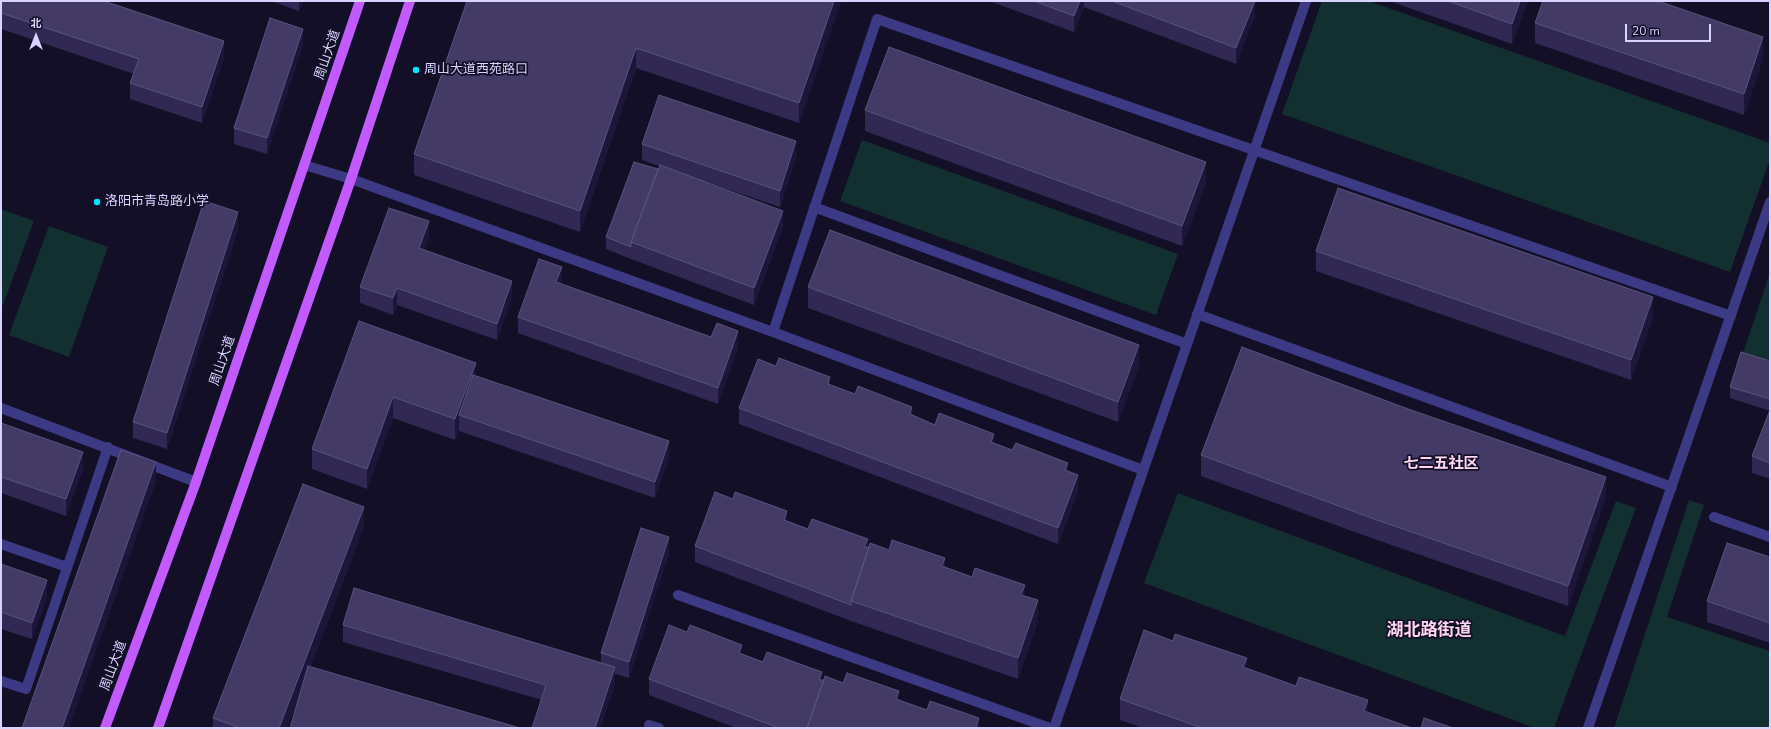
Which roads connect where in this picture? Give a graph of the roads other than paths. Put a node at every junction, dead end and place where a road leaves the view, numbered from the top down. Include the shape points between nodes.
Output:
1 (360, 1) edge
2 (410, 1) edge
3 (1306, 1) edge
4 (1254, 151) junction
5 (304, 165) junction
6 (351, 179) junction
7 (1770, 202) edge
8 (814, 207) junction
9 (1197, 314) junction
10 (1731, 316) junction
11 (773, 332) junction
12 (1187, 344) junction
13 (1, 408) edge
14 (108, 447) junction
15 (1143, 470) junction
16 (196, 482) junction
17 (1672, 487) junction
18 (1714, 517) dead end
19 (1770, 537) edge
20 (1, 544) edge
21 (67, 567) junction
22 (678, 595) dead end
23 (1, 681) edge
24 (105, 728) edge
25 (158, 728) edge
26 (1050, 728) edge
27 (1054, 728) edge
28 (1588, 728) edge

1 - 5 main road, 周山大道
2 - 6 main road
3 - 4 lane
4 - 8 lane via 877,20
4 - 9 lane
4 - 10 lane
5 - 6 lane
5 - 16 main road, 周山大道
6 - 11 lane
6 - 25 main road
7 - 10 lane
8 - 11 lane
8 - 12 lane
9 - 12 lane
9 - 17 lane
10 - 17 lane
11 - 15 lane
12 - 15 lane
13 - 14 lane
14 - 16 lane
14 - 21 lane
15 - 27 lane
16 - 24 main road, 周山大道
17 - 28 lane
18 - 19 lane
20 - 21 lane
21 - 23 lane via 26,689
22 - 26 lane

